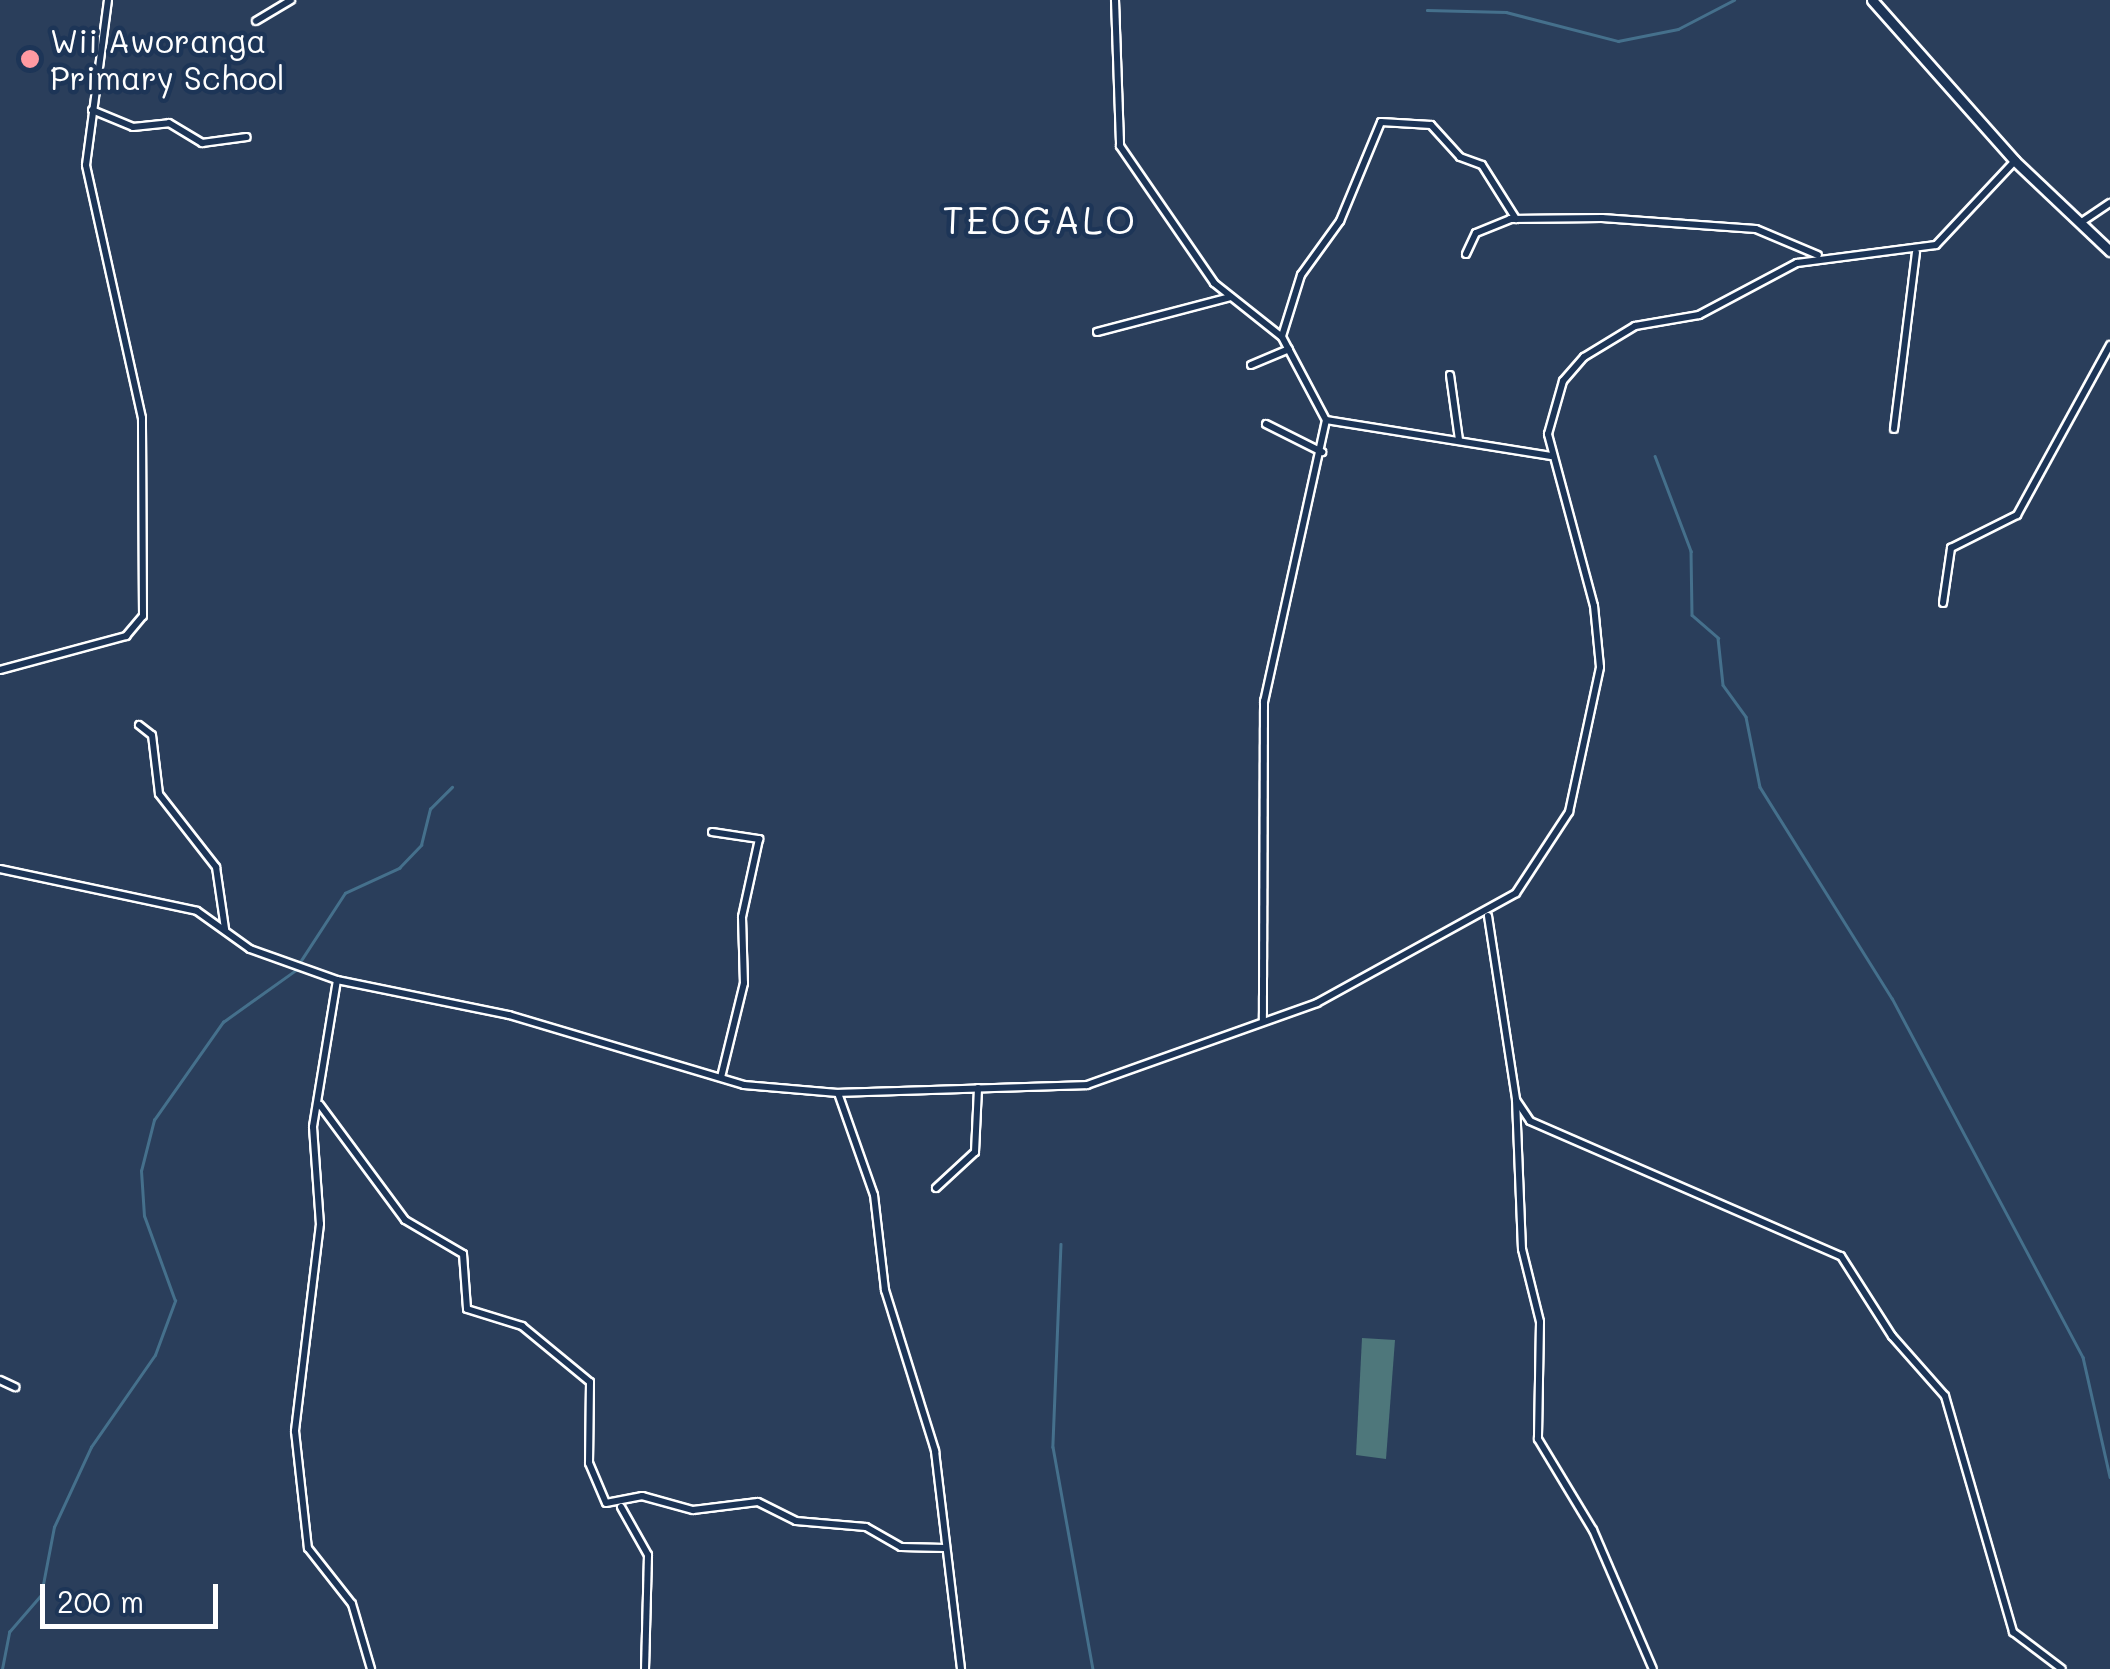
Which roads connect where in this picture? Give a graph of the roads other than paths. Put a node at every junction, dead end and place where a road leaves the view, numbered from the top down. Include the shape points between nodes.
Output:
1 (108, 0) edge
2 (291, 0) edge
3 (1114, 0) edge
4 (1872, 0) edge
5 (256, 21) dead end
6 (92, 110) junction
7 (247, 137) dead end
8 (2015, 162) junction
9 (2110, 202) edge
10 (1516, 219) junction
11 (2080, 224) junction
12 (2110, 251) edge
13 (1916, 252) junction
14 (1466, 254) dead end
15 (1819, 256) junction
16 (1232, 297) junction
17 (1097, 332) dead end
18 (1282, 337) junction
19 (2110, 345) edge
20 (1288, 349) junction
21 (1251, 365) dead end
22 (1450, 375) dead end
23 (1326, 420) junction
24 (1266, 424) dead end
25 (1894, 429) dead end
26 (1459, 440) junction
27 (1322, 452) junction
28 (1551, 456) junction
29 (1943, 603) dead end
30 (0, 670) edge
31 (139, 725) dead end
32 (712, 832) dead end
33 (0, 869) edge
34 (1488, 916) junction
35 (226, 931) junction
36 (337, 980) junction
37 (1263, 1021) junction
38 (721, 1077) junction
39 (978, 1088) junction
40 (838, 1093) junction
41 (1516, 1100) junction
42 (320, 1105) junction
43 (936, 1188) dead end
44 (0, 1380) edge
45 (14, 1387) dead end
46 (621, 1507) junction
47 (945, 1548) junction
48 (371, 1669) edge
49 (645, 1669) edge
50 (960, 1669) edge
51 (1654, 1669) edge
52 (2062, 1669) edge

1 - 6 street
2 - 5 street
3 - 16 street via 1115,133
4 - 8 main road
6 - 7 street via 134,127 169,123 202,143
6 - 30 street via 87,176 142,418 143,616 126,636
8 - 11 main road
8 - 13 street via 1948,235
9 - 11 street
10 - 14 street via 1476,234
10 - 15 street via 1741,227
10 - 18 street via 1480,162 1460,156 1430,125 1381,122 1340,220 1302,275
11 - 12 main road
13 - 15 street
13 - 25 street
15 - 28 street via 1700,315 1636,326 1584,357 1548,410
16 - 17 street
16 - 18 street
18 - 20 street
19 - 29 street via 2017,515 1951,548
20 - 21 street
20 - 23 street
22 - 26 street
23 - 26 street
23 - 27 street
24 - 27 street
26 - 28 street
27 - 37 street via 1262,724
28 - 34 street via 1598,623 1596,708 1557,838
31 - 35 street via 152,735 158,794 216,868
32 - 38 street via 759,839 742,916 744,984
33 - 35 street via 159,900
34 - 37 street via 1444,925 1317,1003
34 - 41 street
35 - 36 street via 260,954
36 - 38 street via 510,1015
36 - 42 street
37 - 39 street via 1087,1085
38 - 40 street
39 - 40 street
39 - 43 street via 975,1152
40 - 47 street via 866,1169 885,1290 935,1451
41 - 51 street via 1522,1251 1541,1330 1538,1440 1593,1530
41 - 52 street via 1541,1130 1610,1152 1841,1256 1892,1336 1946,1396 2013,1632
42 - 46 street via 406,1220 463,1254 467,1309 522,1326 590,1382 590,1464 606,1503
42 - 48 street via 313,1138 320,1224 295,1430 308,1548 352,1604
44 - 45 street
46 - 47 street via 642,1496 693,1510 758,1502 796,1521 866,1527 901,1547
46 - 49 street via 648,1556
47 - 50 street

